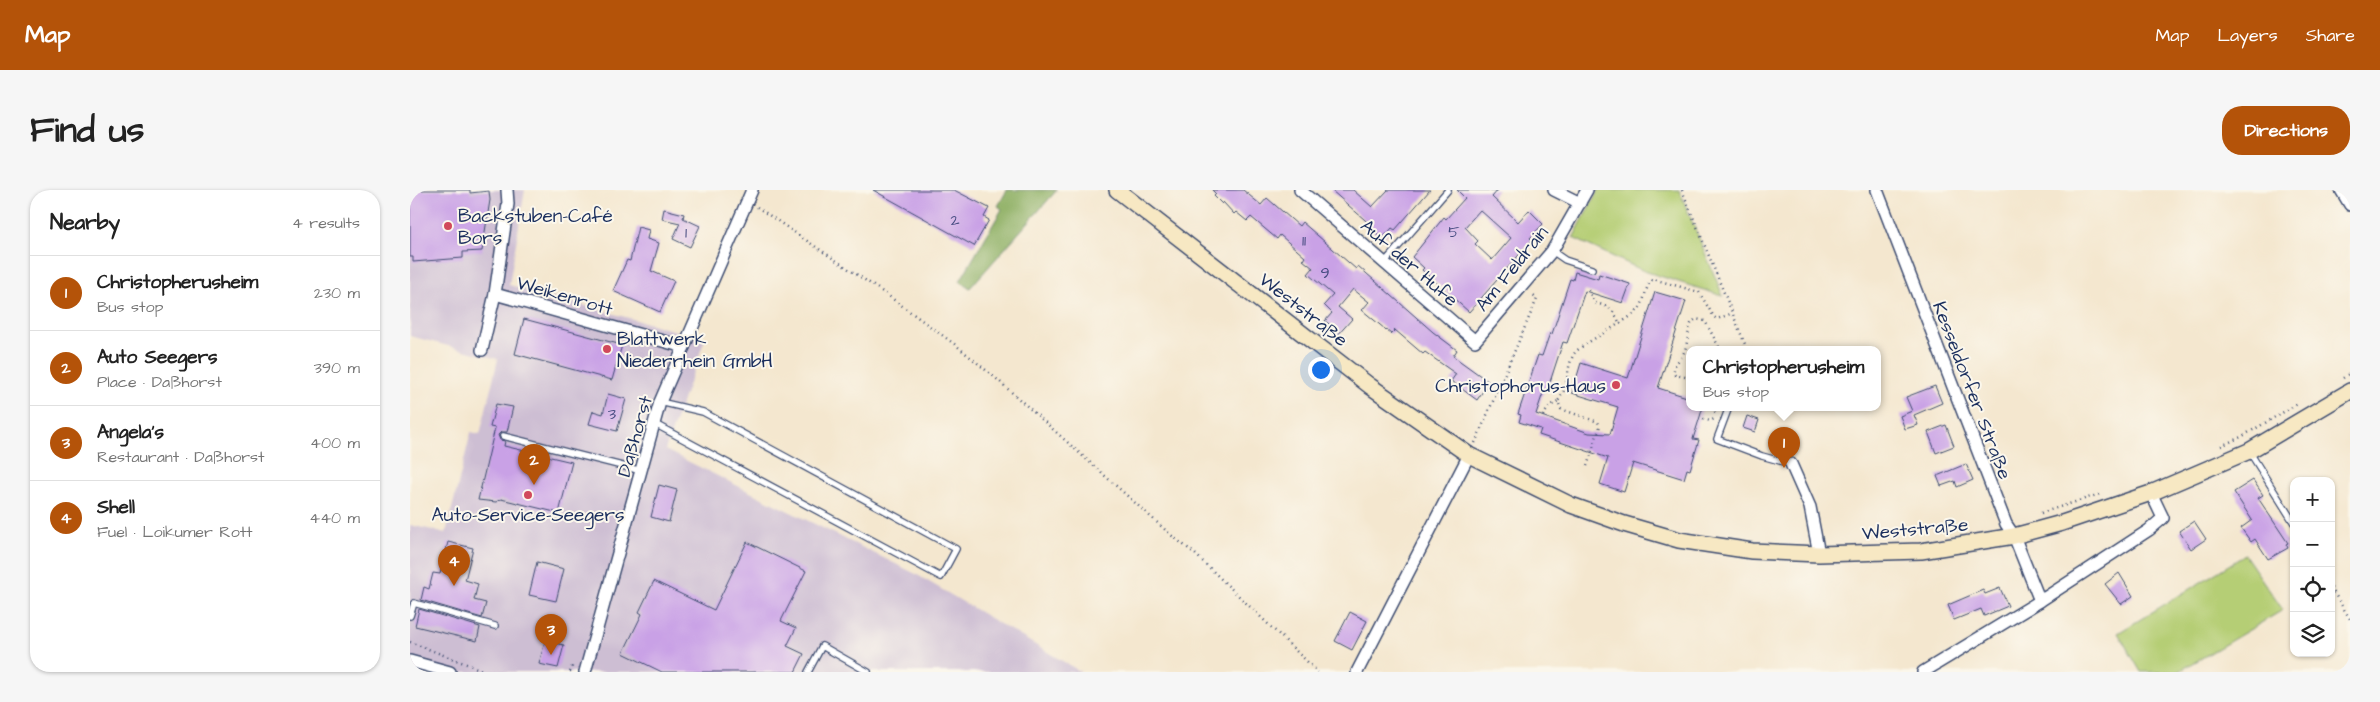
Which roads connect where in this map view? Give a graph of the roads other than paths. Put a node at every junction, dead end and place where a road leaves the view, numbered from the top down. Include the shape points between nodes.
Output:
1 (507, 190) edge
2 (1117, 190) edge
3 (1300, 190) edge
4 (1448, 190) edge
5 (1554, 190) edge
6 (1587, 190) edge
7 (1877, 190) edge
8 (2341, 190) edge
9 (749, 195) edge
10 (1580, 203) junction
11 (2350, 205) edge
12 (1552, 251) junction
13 (1384, 263) junction
14 (1592, 269) dead end
15 (495, 294) junction
16 (1475, 341) joint
17 (684, 347) junction
18 (482, 350) dead end
19 (2350, 391) edge
20 (660, 402) junction
21 (1728, 411) edge
22 (653, 423) junction
23 (503, 436) dead end
24 (2249, 451) junction
25 (1469, 456) junction
26 (1791, 464) joint
27 (642, 471) junction
28 (2151, 493) junction
29 (2293, 522) edge
30 (2014, 536) junction
31 (1819, 554) junction
32 (2040, 601) junction
33 (410, 616) edge
34 (495, 626) dead end
35 (410, 661) edge
36 (450, 672) edge
37 (585, 672) edge
38 (808, 672) edge
39 (868, 672) edge
40 (1357, 672) edge
41 (1923, 672) edge

1 - 15 street, Weikenrott via 508,204
2 - 25 main road, Weststraße via 1370,386
3 - 13 street, Auf der Hufe
4 - 13 lane
5 - 10 street
6 - 10 street, Am Feldrain
7 - 30 street, Kesseldorfer Straße via 2006,524
8 - 11 street
9 - 17 street, Daßhorst
10 - 12 street, Am Feldrain
12 - 14 lane via 1565,260
12 - 16 street, Am Feldrain
13 - 16 street, Auf der Hufe
15 - 17 street, Weikenrott
15 - 18 street, Weikenrott
17 - 20 street, Daßhorst
19 - 24 main road, Weststraße
20 - 22 street, Daßhorst
20 - 22 lane via 703,412 956,549 941,576
21 - 26 lane via 1717,439
22 - 27 street, Daßhorst
23 - 27 lane
24 - 28 main road, Weststraße
24 - 29 lane
25 - 31 main road, Weststraße via 1571,505 1679,540 1752,550
25 - 40 street
26 - 31 street via 1810,507
27 - 37 street, Daßhorst
28 - 30 main road, Weststraße
28 - 32 street via 2163,518
30 - 31 main road, Weststraße via 1921,551
30 - 32 street, Kesseldorfer Straße
32 - 41 street
33 - 34 lane via 414,603
35 - 36 street
38 - 39 lane via 822,646

